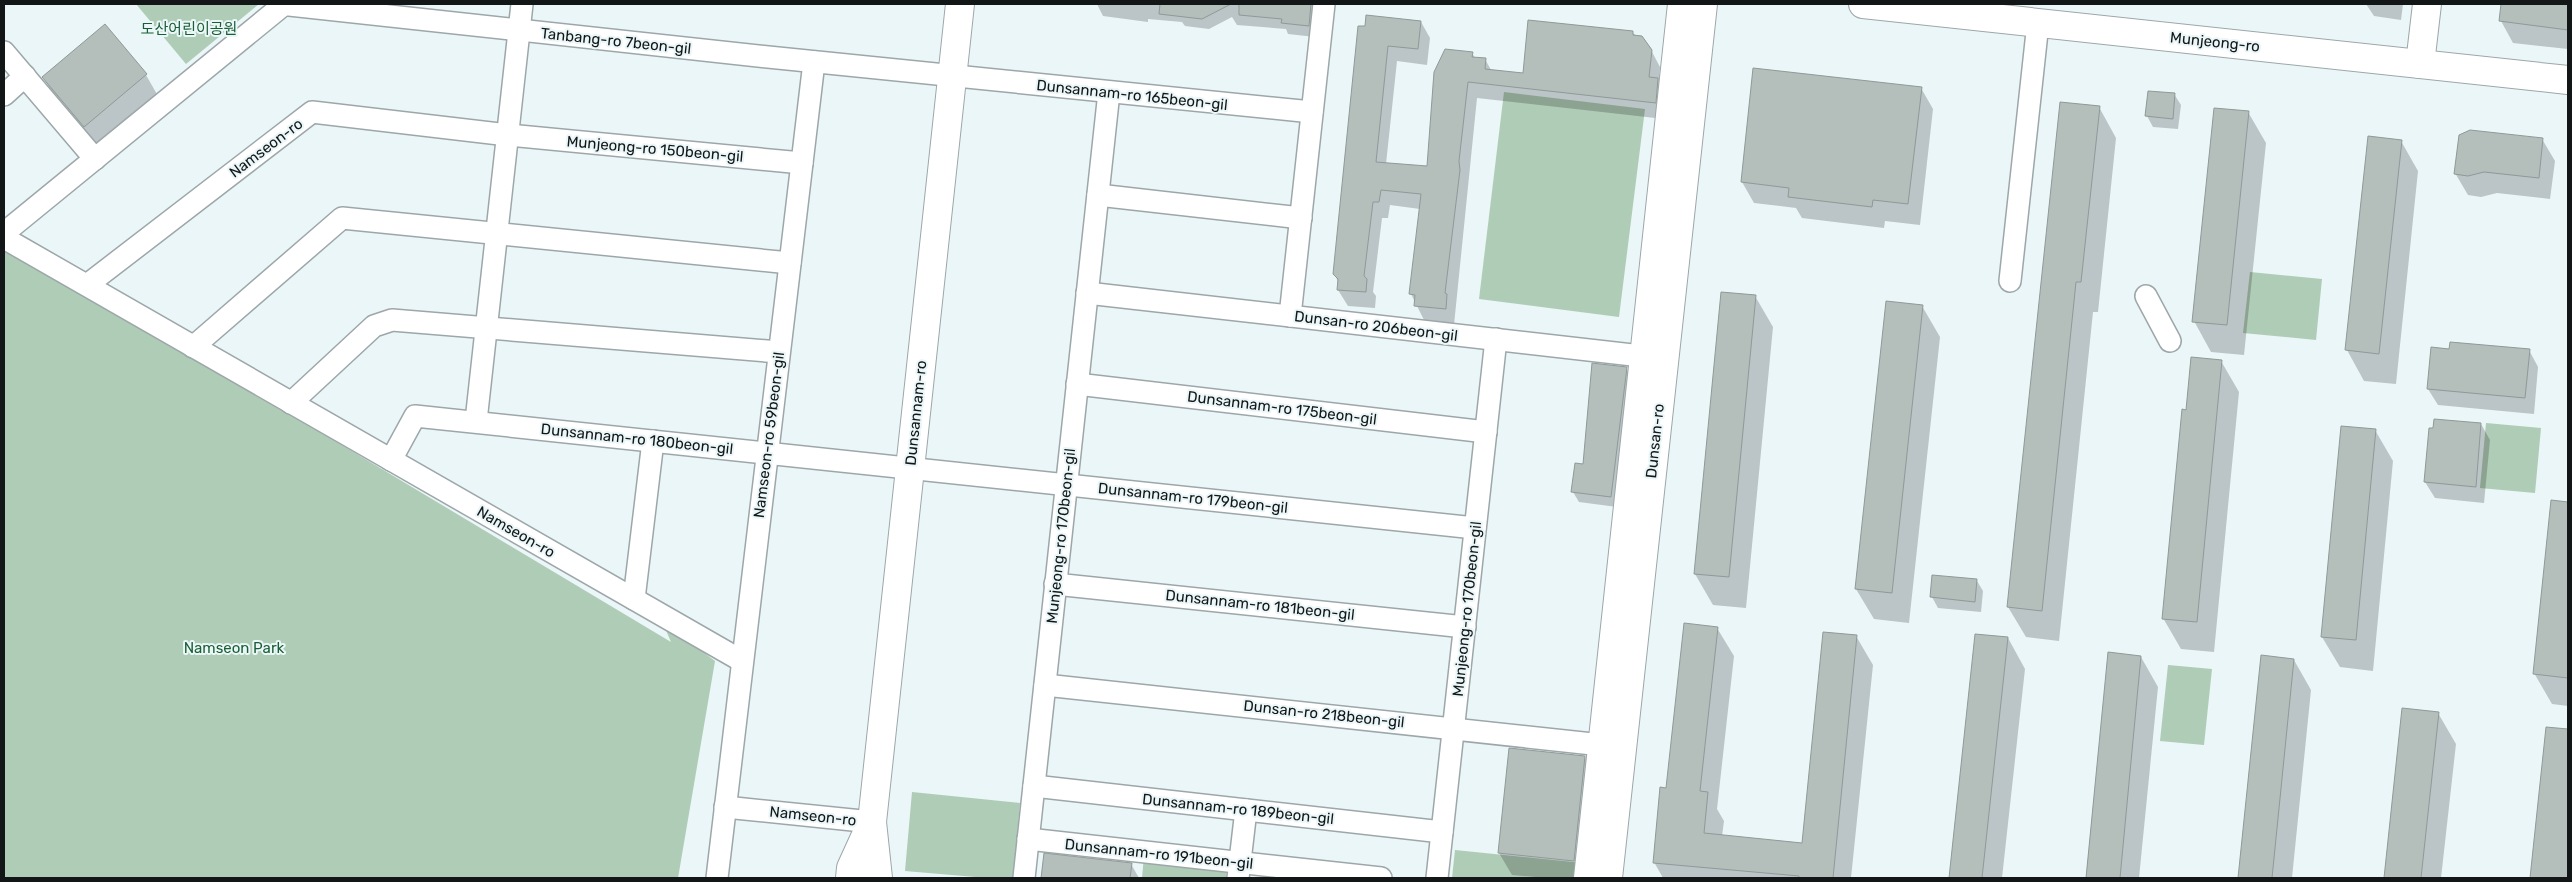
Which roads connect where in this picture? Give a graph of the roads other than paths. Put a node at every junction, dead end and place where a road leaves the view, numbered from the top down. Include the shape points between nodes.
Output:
1 (522, 4) edge
2 (960, 4) edge
3 (1324, 4) edge
4 (1682, 4) edge
5 (1704, 4) edge
6 (1863, 4) edge
7 (2427, 4) edge
8 (281, 5) edge
9 (2038, 23) junction
10 (520, 31) junction
11 (4, 52) edge
12 (814, 62) junction
13 (2420, 64) junction
14 (25, 76) junction
15 (952, 77) junction
16 (2568, 80) edge
17 (1109, 92) junction
18 (4, 95) edge
19 (1312, 112) junction
20 (508, 135) junction
21 (95, 159) junction
22 (802, 163) junction
23 (1098, 194) junction
24 (1301, 218) junction
25 (4, 233) edge
26 (497, 234) junction
27 (4, 238) edge
28 (790, 264) junction
29 (2010, 282) dead end
30 (87, 284) junction
31 (1087, 293) junction
32 (2146, 296) dead end
33 (1290, 316) junction
34 (486, 327) junction
35 (1496, 339) junction
36 (2170, 340) dead end
37 (193, 347) junction
38 (779, 352) junction
39 (1654, 357) junction
40 (1077, 384) junction
41 (291, 403) junction
42 (476, 421) junction
43 (1486, 432) junction
44 (653, 441) junction
45 (767, 454) junction
46 (391, 460) junction
47 (910, 468) junction
48 (1067, 484) junction
49 (1475, 528) junction
50 (1056, 584) junction
51 (634, 600) junction
52 (1465, 627) junction
53 (742, 661) junction
54 (1044, 685) junction
55 (1453, 728) junction
56 (1602, 744) junction
57 (1034, 786) junction
58 (725, 807) junction
59 (1246, 810) junction
60 (872, 822) junction
61 (1442, 832) junction
62 (1028, 839) junction
63 (1239, 870) edge
64 (717, 878) edge
65 (850, 878) edge
66 (878, 878) edge
67 (1024, 878) edge
68 (1381, 878) edge
69 (1437, 878) edge
70 (1588, 878) edge
71 (1608, 878) edge

1 - 10 street
2 - 15 main road, Dunsannam-ro
3 - 19 street
4 - 39 main road, Dunsan-ro
5 - 39 main road, Dunsan-ro
6 - 9 main road, Munjeong-ro
7 - 13 main road
8 - 10 street, Tanbang-ro 7beon-gil
8 - 21 street
9 - 13 main road, Munjeong-ro
9 - 29 street
10 - 12 street, Tanbang-ro 7beon-gil
10 - 20 street
11 - 14 street
12 - 15 street, Tanbang-ro 7beon-gil
12 - 22 street, Namseon-ro 59beon-gil
13 - 16 main road, Munjeong-ro
14 - 18 street
14 - 21 street
15 - 17 street, Dunsannam-ro 165beon-gil
15 - 47 main road, Dunsannam-ro
17 - 19 street, Dunsannam-ro 165beon-gil
17 - 23 street, Munjeong-ro 170beon-gil
19 - 24 street
20 - 22 street, Munjeong-ro 150beon-gil
20 - 26 street
20 - 30 street, Namseon-ro via 312,112
21 - 25 street
22 - 28 street, Namseon-ro 59beon-gil
23 - 24 street
23 - 31 street, Munjeong-ro 170beon-gil
24 - 33 street
26 - 28 street
26 - 34 street
26 - 37 street via 342,218
27 - 30 street, Namseon-ro
28 - 38 street, Namseon-ro 59beon-gil
30 - 37 street, Namseon-ro
31 - 33 street, Dunsan-ro 206beon-gil
31 - 40 street, Munjeong-ro 170beon-gil
32 - 36 street
33 - 35 street, Dunsan-ro 206beon-gil
34 - 38 street
34 - 41 street via 392,320 374,326
34 - 42 street
35 - 39 street, Dunsan-ro 206beon-gil
35 - 43 street, Munjeong-ro 170beon-gil
37 - 41 street, Namseon-ro
38 - 45 street, Namseon-ro 59beon-gil
39 - 56 main road, Dunsan-ro
39 - 71 main road, Dunsan-ro
40 - 43 street, Dunsannam-ro 175beon-gil
40 - 48 street, Munjeong-ro 170beon-gil
41 - 46 street, Namseon-ro
42 - 44 street, Dunsannam-ro 180beon-gil
42 - 46 street, Dunsannam-ro 180beon-gil via 415,416
43 - 49 street, Munjeong-ro 170beon-gil
44 - 45 street, Dunsannam-ro 180beon-gil
44 - 51 street
45 - 47 street, Dunsannam-ro 180beon-gil
45 - 53 street, Namseon-ro 59beon-gil
46 - 51 street, Namseon-ro
47 - 48 street, Dunsannam-ro 179beon-gil
47 - 60 main road, Dunsannam-ro
48 - 49 street, Dunsannam-ro 179beon-gil
48 - 50 street, Munjeong-ro 170beon-gil
49 - 52 street, Munjeong-ro 170beon-gil
50 - 52 street, Dunsannam-ro 181beon-gil
50 - 54 street, Munjeong-ro 170beon-gil
51 - 53 street, Namseon-ro
52 - 55 street, Munjeong-ro 170beon-gil
53 - 58 street, Namseon-ro 59beon-gil
54 - 55 street, Dunsan-ro 218beon-gil
54 - 57 street, Munjeong-ro 170beon-gil
55 - 56 street, Dunsan-ro 218beon-gil
55 - 61 street, Munjeong-ro 170beon-gil
56 - 70 main road, Dunsan-ro
57 - 59 street, Dunsannam-ro 189beon-gil
57 - 62 street, Munjeong-ro 170beon-gil
58 - 60 street, Namseon-ro
58 - 64 street, Namseon-ro 59beon-gil
59 - 61 street, Dunsannam-ro 189beon-gil
59 - 63 street
60 - 65 main road, Dunsannam-ro via 851,868
60 - 66 main road, Dunsannam-ro
61 - 69 street, Munjeong-ro 170beon-gil
62 - 63 street, Dunsannam-ro 191beon-gil
62 - 67 street, Munjeong-ro 170beon-gil
63 - 68 street, Dunsannam-ro 191beon-gil

